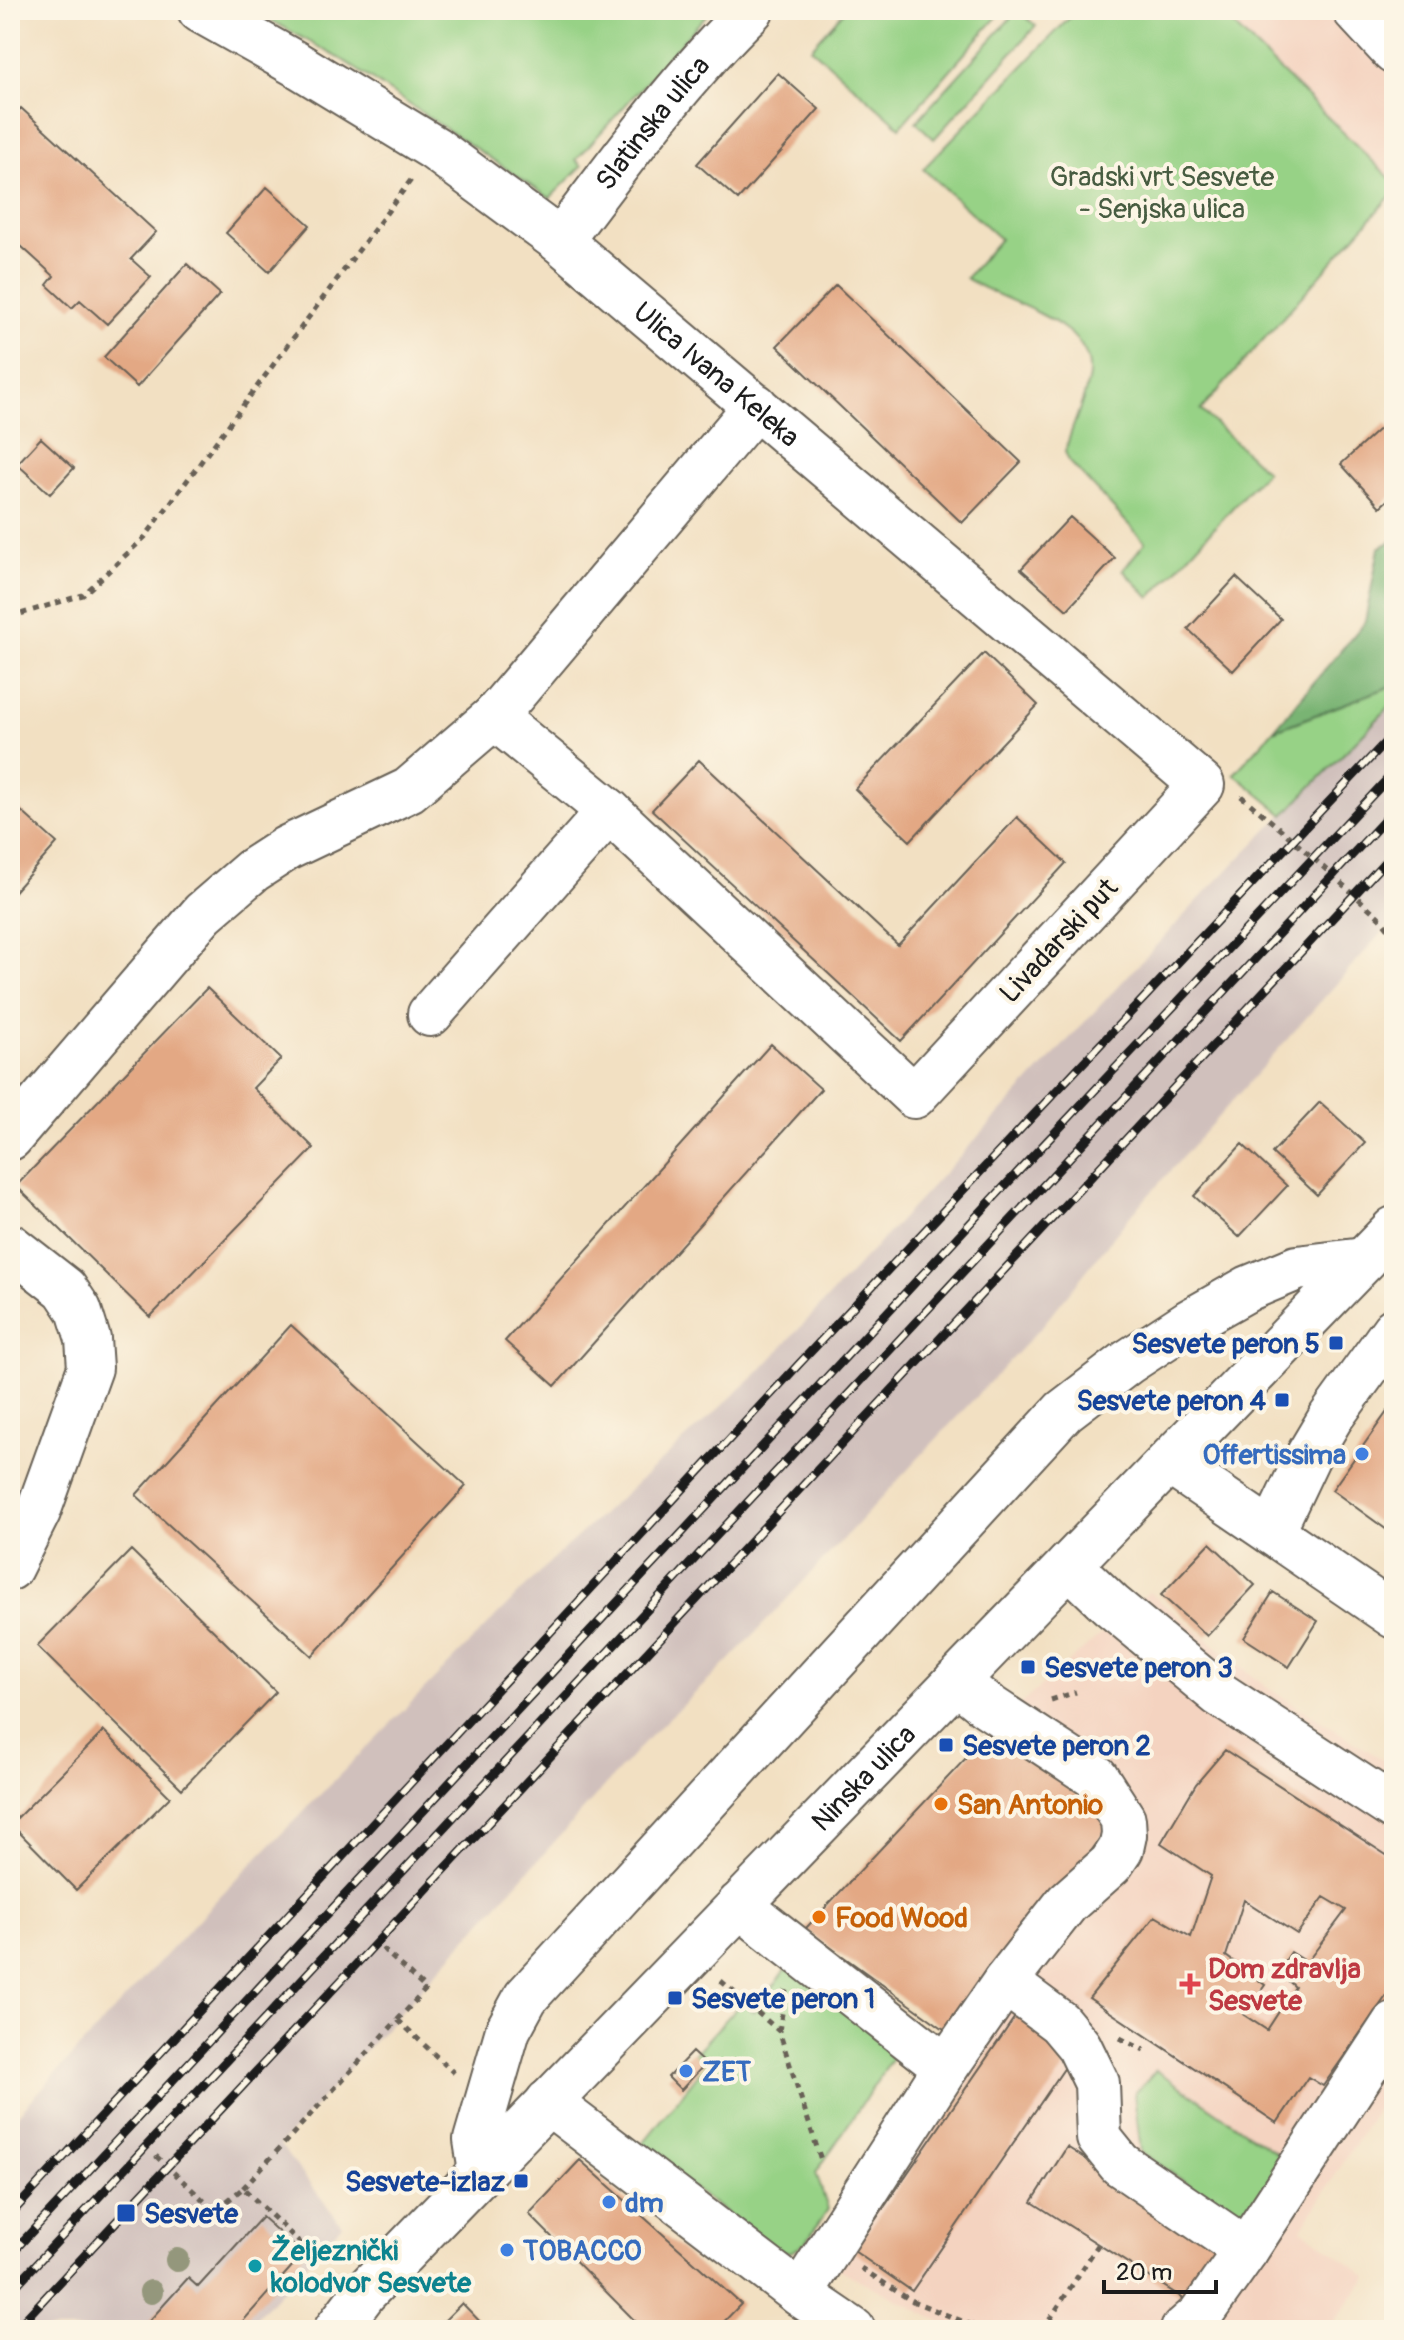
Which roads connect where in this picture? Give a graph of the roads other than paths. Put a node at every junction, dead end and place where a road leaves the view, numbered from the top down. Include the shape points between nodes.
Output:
1 (200, 10) edge
2 (751, 10) edge
3 (1355, 10) edge
4 (1394, 52) edge
5 (560, 241) junction
6 (756, 406) junction
7 (494, 717) junction
8 (1221, 790) joint
9 (609, 811) junction
10 (430, 1014) dead end
11 (10, 1138) edge
12 (1394, 1229) edge
13 (10, 1246) edge
14 (1364, 1260) junction
15 (1394, 1330) edge
16 (1169, 1462) junction
17 (1272, 1532) junction
18 (1069, 1565) junction
19 (10, 1568) edge
20 (1394, 1616) edge
21 (956, 1681) junction
22 (1394, 1808) edge
23 (739, 1905) junction
24 (1005, 1982) junction
25 (1394, 2024) edge
26 (946, 2067) junction
27 (548, 2102) junction
28 (481, 2172) junction
29 (1246, 2250) junction
30 (800, 2294) junction
31 (336, 2330) edge
32 (853, 2330) edge
33 (1183, 2330) edge

1 - 5 street, Ulica Ivana Keleka via 434,148
2 - 5 street, Slatinska ulica via 669,102
3 - 4 street
5 - 6 street, Ulica Ivana Keleka
6 - 7 street
6 - 8 street, Ulica Ivana Keleka
7 - 9 street
7 - 11 street via 409,790 287,848 203,913
8 - 9 street, Livadarski put via 914,1096
9 - 10 street
12 - 14 street, Ninska ulica
13 - 19 street via 65,1289 79,1310 90,1368 38,1512
14 - 16 street, Ninska ulica
14 - 28 street via 1297,1268 1249,1288 1128,1362 1064,1411 526,1997 508,2030 476,2140
15 - 17 street via 1331,1417
16 - 17 street
16 - 18 street, Ninska ulica
17 - 20 street
18 - 21 street, Ninska ulica
18 - 22 street via 1219,1694
21 - 23 street, Ninska ulica
21 - 24 street via 1096,1777 1123,1819 1121,1849 1111,1864 1067,1903
23 - 26 street
23 - 27 street, Ninska ulica
24 - 26 street
24 - 29 street via 1059,2022 1079,2046 1097,2083 1099,2138 1120,2164
25 - 29 street
26 - 30 street
27 - 28 street, Ninska ulica
27 - 30 street
28 - 31 street, Ninska ulica via 364,2293
29 - 33 street via 1200,2315
30 - 32 street

